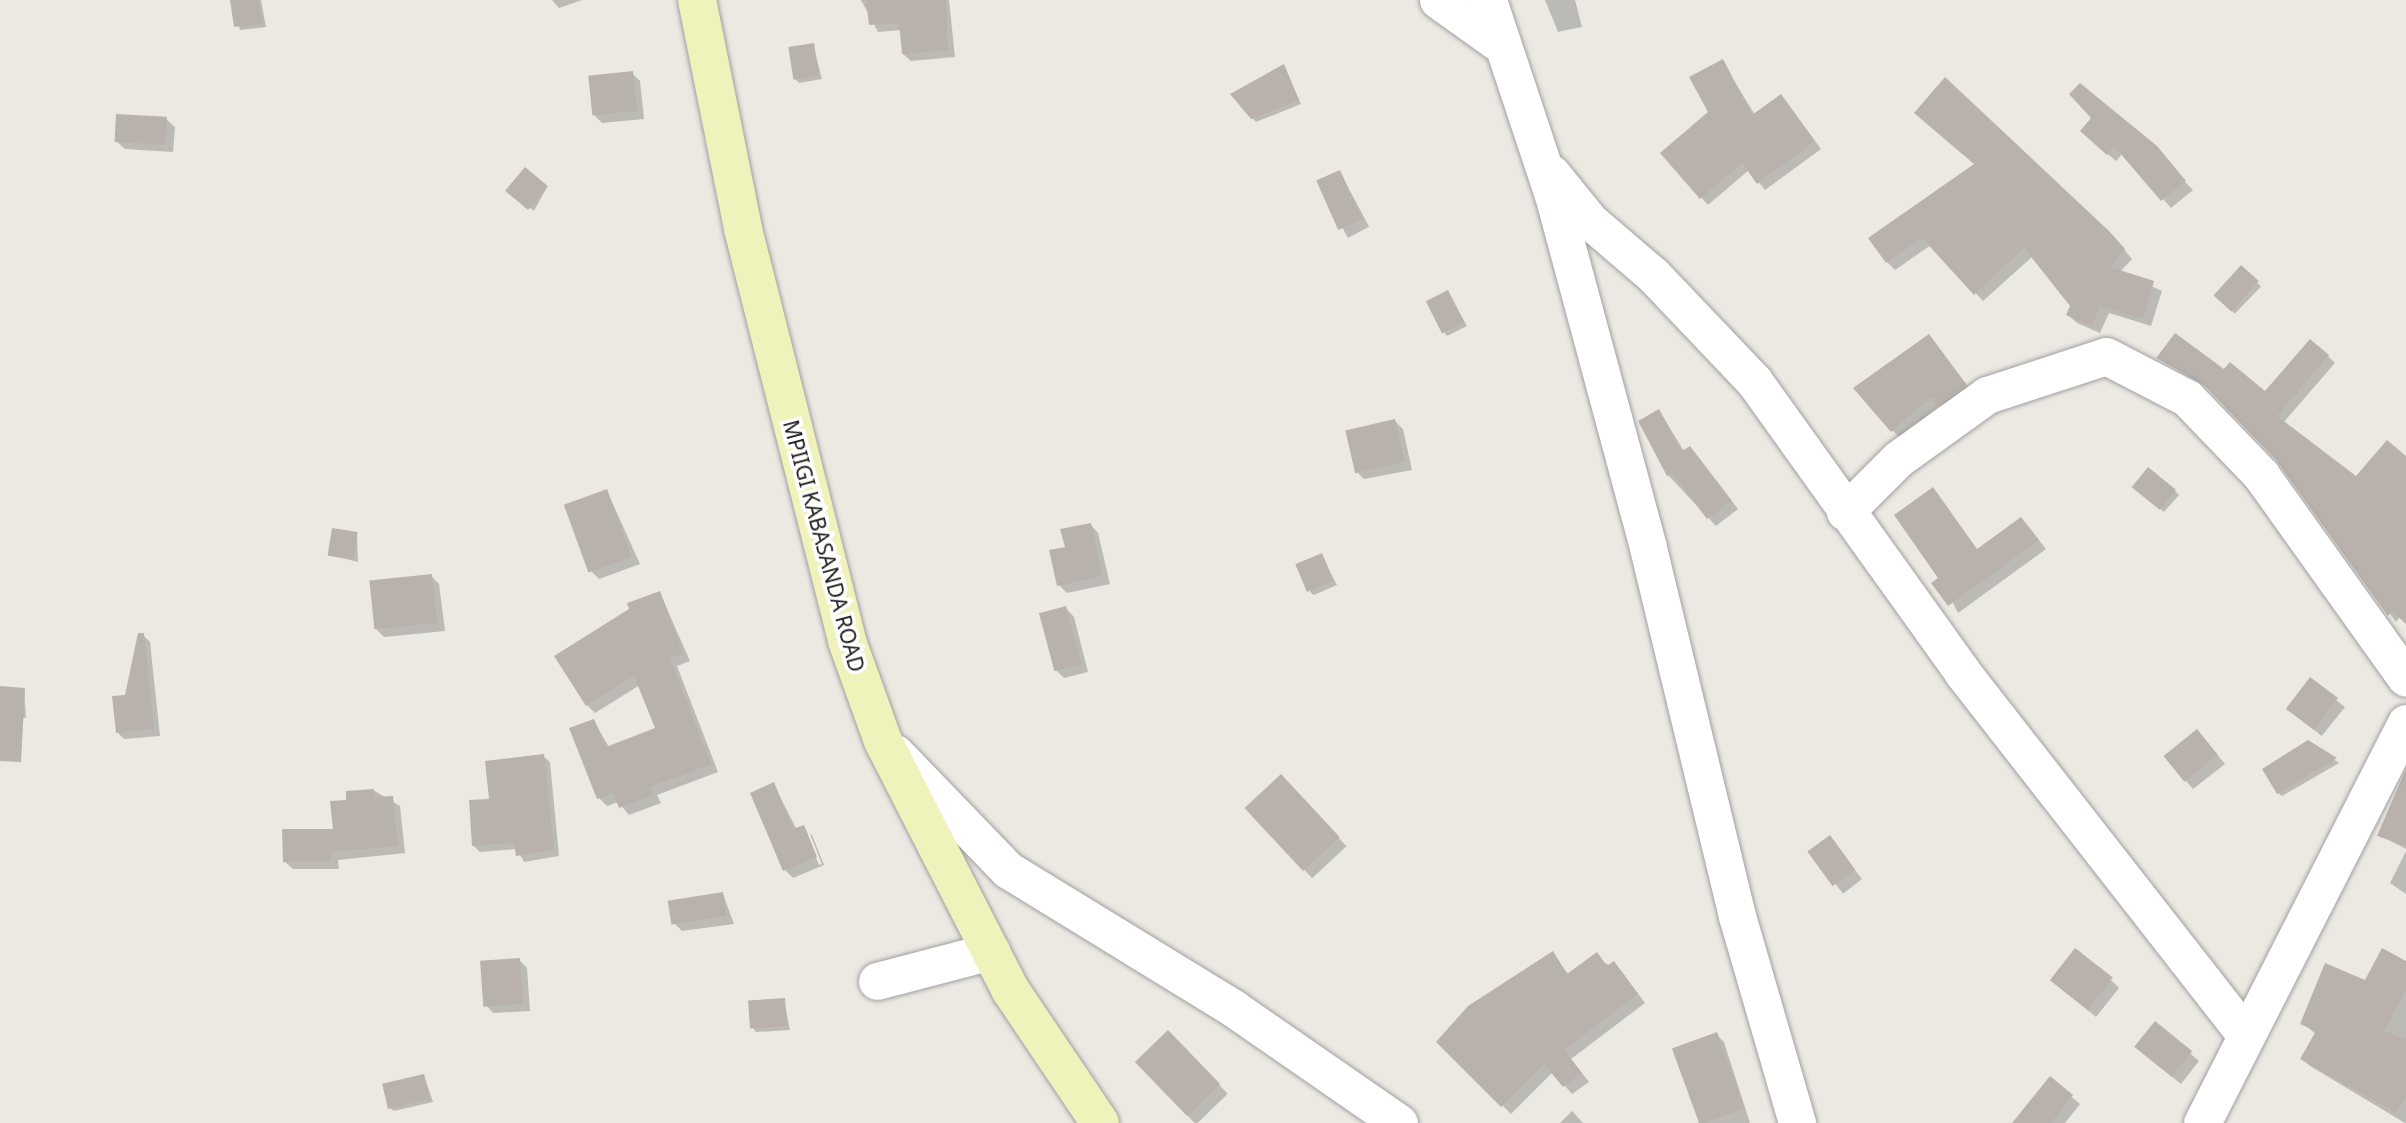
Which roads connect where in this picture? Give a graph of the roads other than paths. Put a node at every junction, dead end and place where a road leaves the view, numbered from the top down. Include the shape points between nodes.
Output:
1 (697, 0) edge
2 (1438, 0) edge
3 (1488, 0) edge
4 (1501, 45) junction
5 (1542, 162) junction
6 (1845, 512) junction
7 (2406, 678) edge
8 (2406, 723) edge
9 (883, 741) junction
10 (991, 951) junction
11 (877, 981) dead end
12 (2244, 1033) junction
13 (1100, 1123) edge
14 (1399, 1123) edge
15 (1797, 1123) edge
16 (2202, 1123) edge

1 - 9 main road, MPIIGI KABASANDA ROAD via 789,421 847,641
2 - 4 street
3 - 4 street
4 - 5 street
5 - 6 street via 1590,221 1653,275 1754,381
5 - 15 street
6 - 7 street via 1898,459 1987,396 2106,356 2188,398 2262,475
6 - 12 street
8 - 12 street
9 - 10 main road, MPIIGI KABASANDA ROAD
9 - 14 street via 1008,870 1233,1008
10 - 11 street
10 - 13 main road, MPIIGI KABASANDA ROAD
12 - 16 street

